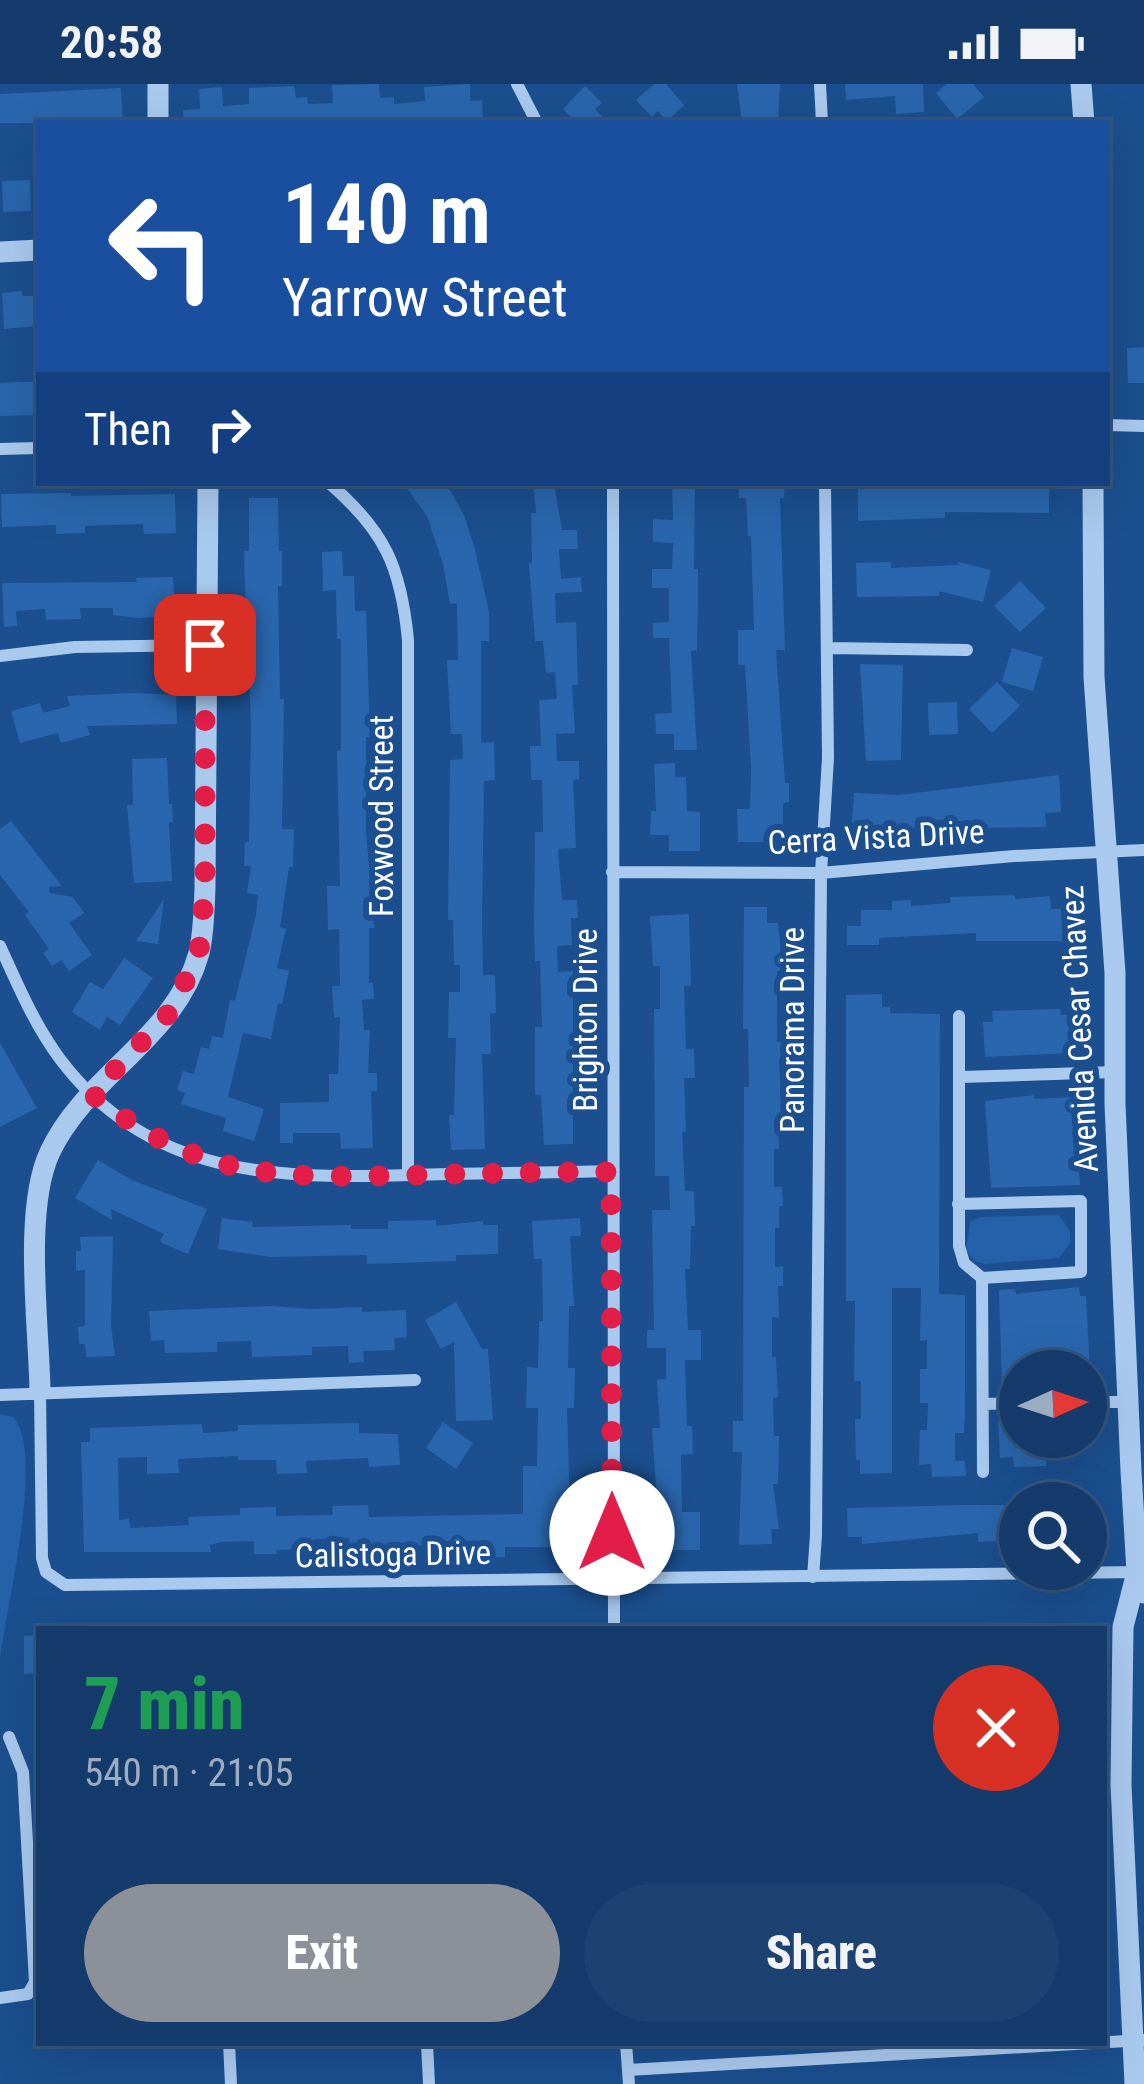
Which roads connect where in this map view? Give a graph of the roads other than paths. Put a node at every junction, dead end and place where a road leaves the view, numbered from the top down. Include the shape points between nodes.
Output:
1 (158, 84) edge
2 (517, 84) edge
3 (820, 84) edge
4 (1081, 84) edge
5 (158, 120) edge
6 (535, 120) edge
7 (822, 120) edge
8 (1084, 120) edge
9 (36, 250) edge
10 (0, 252) edge
11 (1110, 425) edge
12 (1144, 425) edge
13 (36, 448) edge
14 (0, 449) edge
15 (208, 486) edge
16 (332, 486) edge
17 (613, 486) edge
18 (825, 486) edge
19 (1093, 486) edge
20 (205, 645) junction
21 (827, 647) junction
22 (967, 650) dead end
23 (0, 656) edge
24 (1144, 850) edge
25 (1103, 851) junction
26 (612, 872) junction
27 (820, 873) junction
28 (0, 946) edge
29 (959, 1016) dead end
30 (1115, 1072) junction
31 (962, 1077) junction
32 (92, 1094) junction
33 (611, 1172) junction
34 (408, 1175) junction
35 (958, 1204) junction
36 (982, 1278) junction
37 (416, 1380) dead end
38 (40, 1391) junction
39 (0, 1395) edge
40 (1107, 1402) edge
41 (1128, 1402) junction
42 (985, 1404) junction
43 (999, 1404) edge
44 (982, 1472) dead end
45 (813, 1577) junction
46 (612, 1578) junction
47 (1142, 1579) edge
48 (614, 1626) edge
49 (9, 1737) dead end
50 (0, 1998) edge
51 (1138, 2040) edge
52 (1107, 2042) edge
53 (229, 2046) edge
54 (427, 2046) edge
55 (626, 2046) edge
56 (824, 2046) edge
57 (1022, 2046) edge
58 (825, 2060) junction
59 (628, 2077) edge
60 (231, 2084) edge
61 (429, 2084) edge
62 (1135, 2084) edge

1 - 5 street
2 - 6 street
3 - 7 street
4 - 8 street
9 - 10 street
11 - 12 street
13 - 14 street
15 - 20 street
16 - 34 street, Foxwood Street via 383,540 405,606
17 - 26 street, Brighton Drive
18 - 21 street, Panorama Drive
19 - 25 street, Avenida Cesar Chavez
20 - 23 street
20 - 32 street via 199,952 171,1011
21 - 22 street
21 - 27 street, Panorama Drive
24 - 25 street, Cerra Vista Drive
25 - 27 street, Cerra Vista Drive
25 - 30 street, Avenida Cesar Chavez
26 - 27 street, Cerra Vista Drive
26 - 33 street, Brighton Drive
27 - 45 street, Panorama Drive
28 - 32 street via 42,1033
29 - 31 street
30 - 31 street
30 - 41 street, Avenida Cesar Chavez
31 - 35 street
32 - 34 street via 173,1148 242,1171
32 - 38 street via 57,1138 40,1180
33 - 34 street
33 - 46 street, Brighton Drive
35 - 36 street via 958,1246
35 - 36 street via 1081,1202 1081,1272
36 - 42 street
37 - 38 street
38 - 39 street
38 - 46 street, Calistoga Drive via 42,1558 46,1572 65,1585
40 - 41 street
41 - 47 street, Avenida Cesar Chavez
42 - 43 street
42 - 44 street
45 - 46 street, Calistoga Drive
45 - 47 street, Calistoga Drive
46 - 48 street, Brighton Drive
47 - 51 street, Avenida Cesar Chavez via 1123,1627 1121,1785
49 - 50 street via 23,1772 35,1982 28,1994
51 - 52 street
51 - 62 street, Avenida Cesar Chavez
53 - 60 street
54 - 61 street
55 - 59 street
56 - 58 street
57 - 58 street
58 - 59 street

